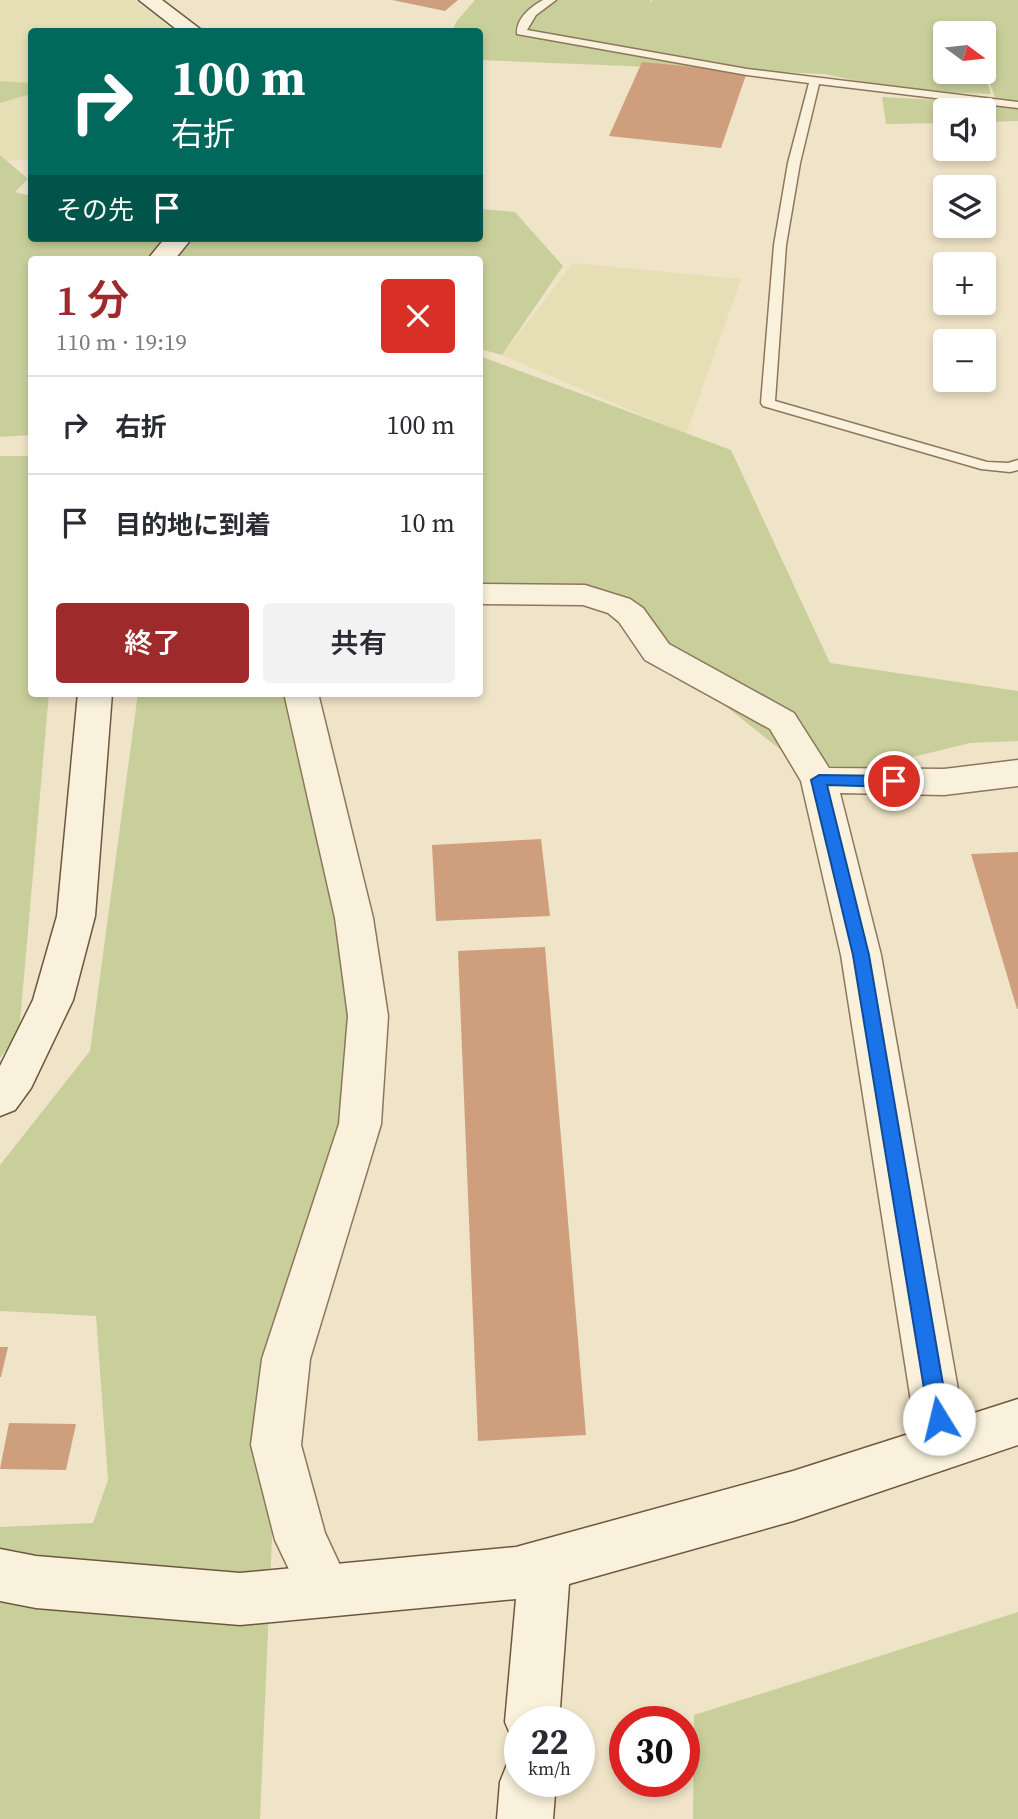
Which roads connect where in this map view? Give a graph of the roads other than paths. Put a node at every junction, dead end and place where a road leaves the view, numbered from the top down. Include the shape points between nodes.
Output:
1 (149, 0) edge
2 (551, 0) edge
3 (188, 28) edge
4 (815, 80) junction
5 (1018, 105) edge
6 (175, 242) edge
7 (163, 256) edge
8 (1018, 464) edge
9 (483, 594) edge
10 (95, 697) edge
11 (302, 697) edge
12 (1018, 773) edge
13 (819, 780) junction
14 (0, 1098) edge
15 (1018, 1422) edge
16 (943, 1446) junction
17 (545, 1566) junction
18 (0, 1575) edge
19 (326, 1591) junction
20 (534, 1706) edge
21 (527, 1797) edge
22 (525, 1819) edge

1 - 3 street
2 - 4 lane via 524,20 521,32 632,54
4 - 5 lane
4 - 8 lane via 780,245 768,403 986,466
6 - 7 street
9 - 13 street via 585,595 619,606 631,615 657,652 782,720
10 - 14 street via 76,916 53,1000 16,1076
11 - 19 street via 354,918 368,1016 360,1124 286,1359 276,1445 301,1540
12 - 13 street via 944,782
13 - 16 street via 861,955
15 - 16 street
16 - 17 street via 793,1496
17 - 19 street via 516,1573
17 - 20 street
18 - 19 street via 240,1599
21 - 22 street

